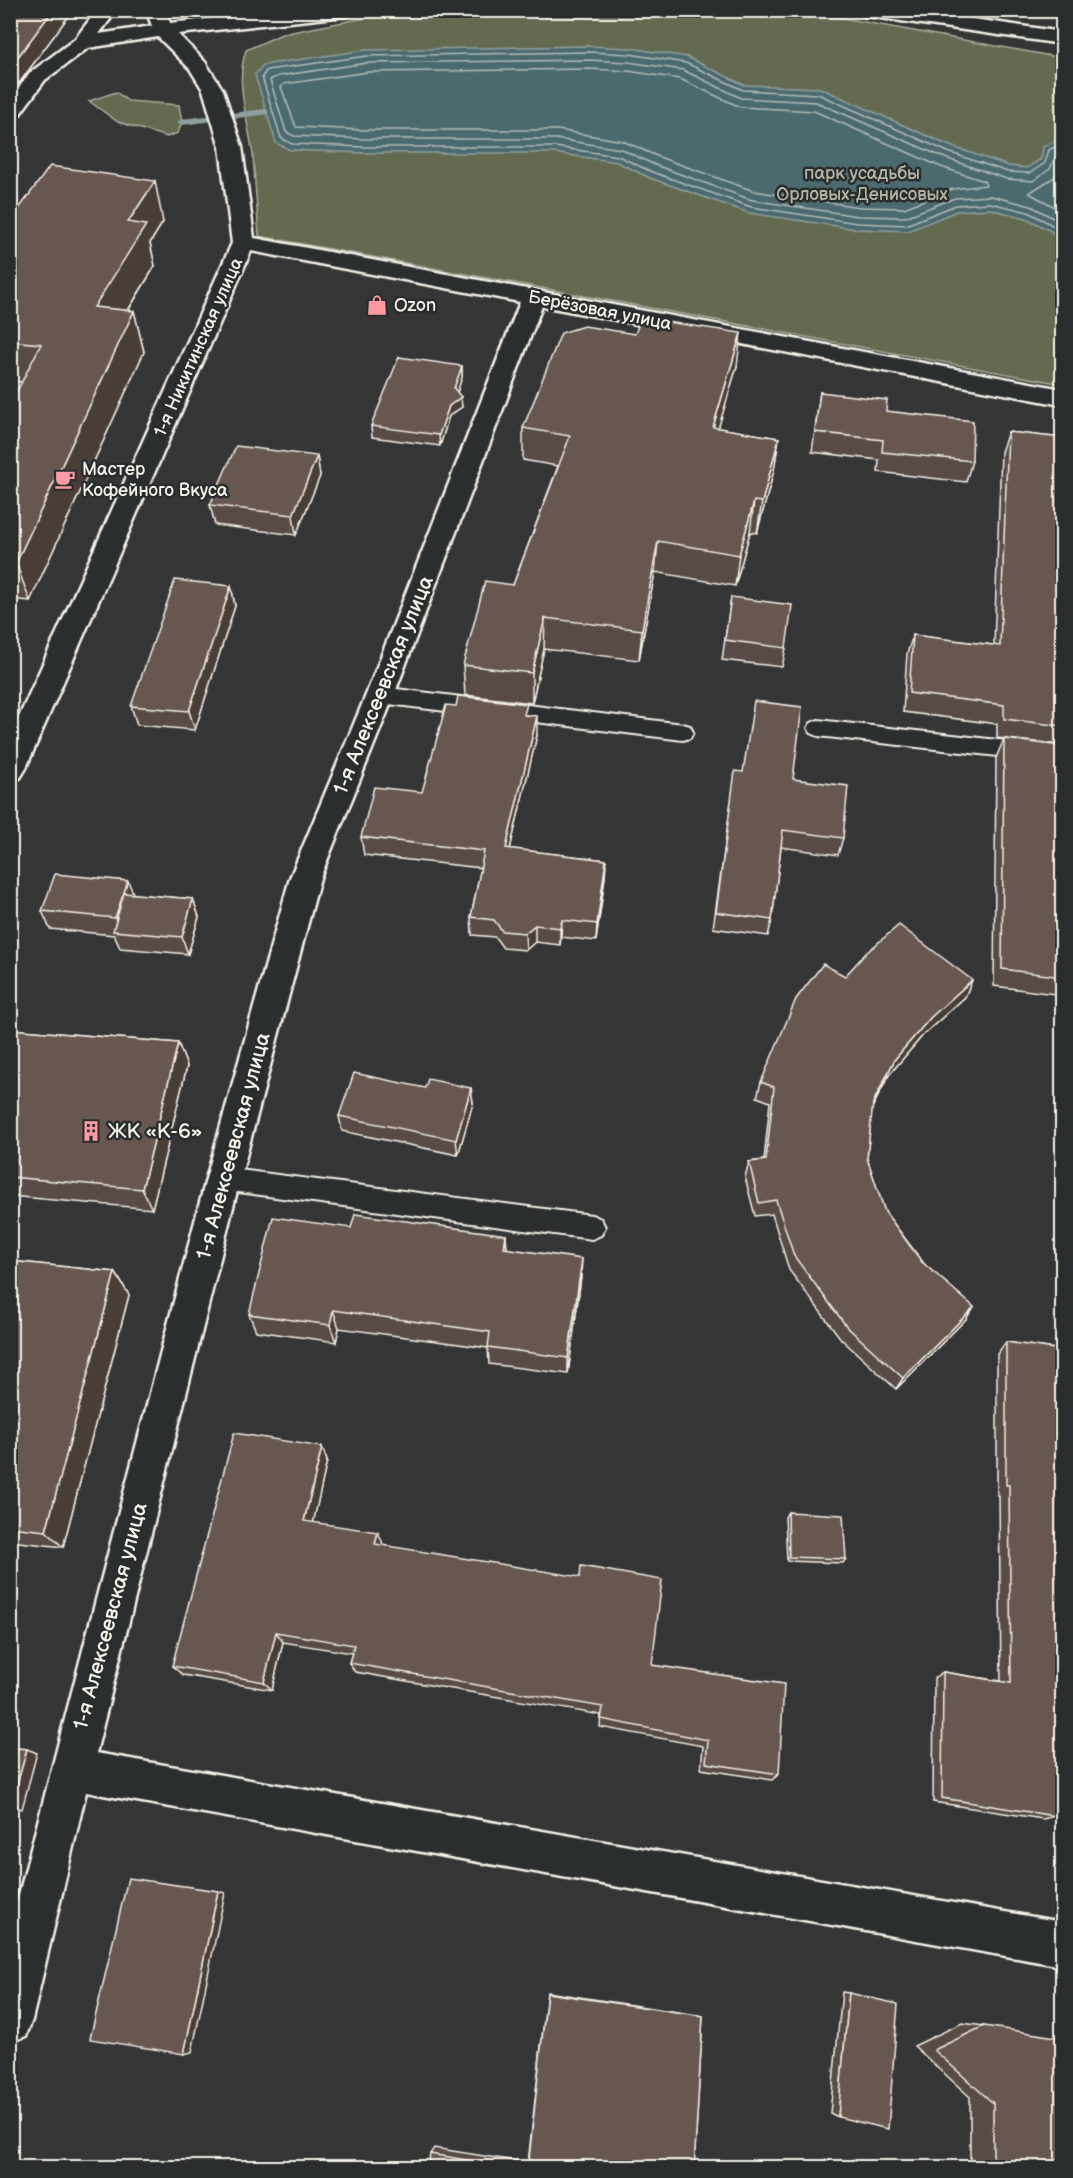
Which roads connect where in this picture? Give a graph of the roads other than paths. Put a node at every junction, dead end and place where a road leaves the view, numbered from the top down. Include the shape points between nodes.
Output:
1 (108, 10) edge
2 (156, 10) edge
3 (346, 10) edge
4 (866, 10) edge
5 (164, 30) junction
6 (1062, 36) edge
7 (82, 44) junction
8 (10, 114) edge
9 (243, 243) junction
10 (534, 297) junction
11 (1062, 397) edge
12 (380, 695) junction
13 (818, 728) dead end
14 (683, 732) dead end
15 (1062, 755) edge
16 (10, 770) edge
17 (223, 1179) junction
18 (592, 1227) dead end
19 (70, 1769) junction
20 (1062, 1944) edge
21 (10, 2020) edge

1 - 7 street
2 - 5 street
3 - 5 street
4 - 6 street
5 - 7 street
5 - 9 street, 1-я Никитинская улица via 198,66 213,90 231,147
7 - 8 street via 38,76
9 - 10 street, Берёзовая улица
9 - 16 street, 1-я Никитинская улица
10 - 11 street, Берёзовая улица
10 - 12 street, 1-я Алексеевская улица
12 - 14 lane
12 - 17 street, 1-я Алексеевская улица via 305,878
13 - 15 lane
17 - 18 lane
17 - 19 street, 1-я Алексеевская улица
19 - 20 street
19 - 21 street, 1-я Алексеевская улица

